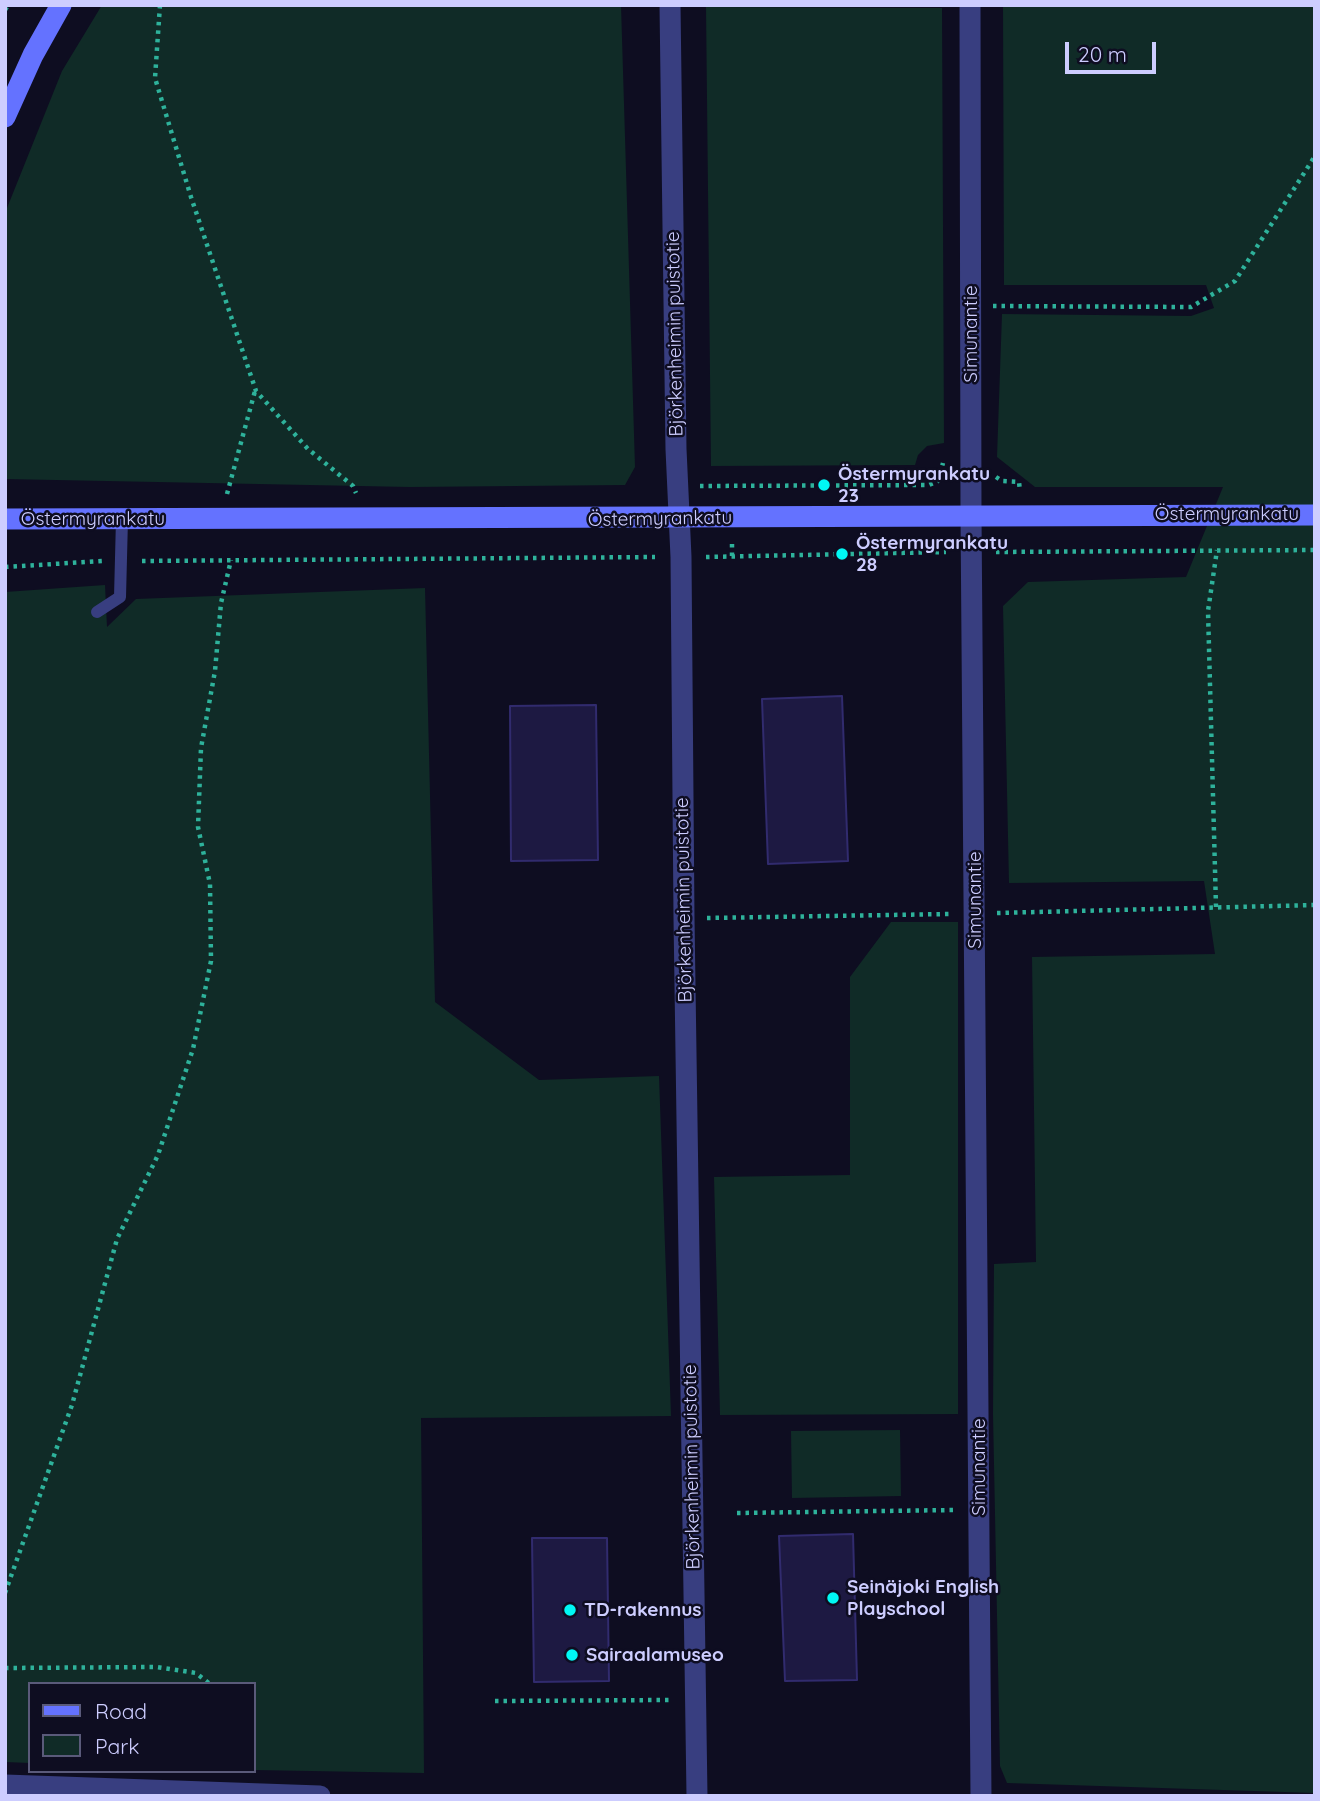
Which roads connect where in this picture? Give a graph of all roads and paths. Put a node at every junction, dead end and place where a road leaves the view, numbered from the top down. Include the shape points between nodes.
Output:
1 (8, 5) edge
2 (61, 5) edge
3 (160, 5) edge
4 (670, 5) edge
5 (970, 5) edge
6 (5, 10) edge
7 (5, 117) edge
8 (1315, 156) edge
9 (971, 306) junction
10 (256, 391) junction
11 (971, 455) junction
12 (677, 486) junction
13 (971, 514) junction
14 (1021, 514) junction
15 (1315, 515) edge
16 (5, 519) edge
17 (122, 519) junction
18 (680, 519) junction
19 (220, 520) junction
20 (369, 520) junction
21 (1217, 550) dead end
22 (1021, 552) dead end
23 (231, 560) dead end
24 (97, 612) dead end
25 (1315, 905) edge
26 (1216, 907) junction
27 (975, 914) junction
28 (684, 918) junction
29 (931, 1510) dead end
30 (737, 1513) dead end
31 (5, 1593) edge
32 (5, 1668) edge
33 (208, 1682) edge
34 (696, 1700) junction
35 (495, 1701) dead end
36 (5, 1785) edge
37 (193, 1793) edge
38 (320, 1796) edge
39 (697, 1796) edge
40 (981, 1796) edge

1 - 6 path
2 - 7 street
3 - 10 path via 155,78
4 - 12 street, Björkenheimin puistotie
5 - 9 street, Simunantie
8 - 9 path via 1235,281 1191,307
9 - 11 street, Simunantie
10 - 19 path
10 - 20 path via 309,449 353,486
11 - 12 path via 943,455 938,481 929,485
11 - 13 street, Simunantie
11 - 14 path via 991,456 995,477 1019,482
12 - 18 street, Björkenheimin puistotie
13 - 14 street, Östermyrankatu
13 - 18 street, Östermyrankatu
13 - 27 street, Simunantie
14 - 15 street, Östermyrankatu
14 - 22 path
16 - 17 street, Östermyrankatu
17 - 19 street, Östermyrankatu
17 - 24 lane via 120,597
18 - 20 street, Östermyrankatu
18 - 28 street, Björkenheimin puistotie
19 - 20 street, Östermyrankatu
21 - 26 path via 1208,611
23 - 31 path via 220,603 215,671 201,748 198,827 210,884 211,961 193,1049 158,1155 117,1239 72,1405
25 - 26 path
26 - 27 path
27 - 28 path
27 - 40 street, Simunantie
28 - 34 street, Björkenheimin puistotie
29 - 30 path
32 - 33 path via 158,1667 197,1673
34 - 35 path
34 - 39 street, Björkenheimin puistotie
36 - 37 street
37 - 38 street

